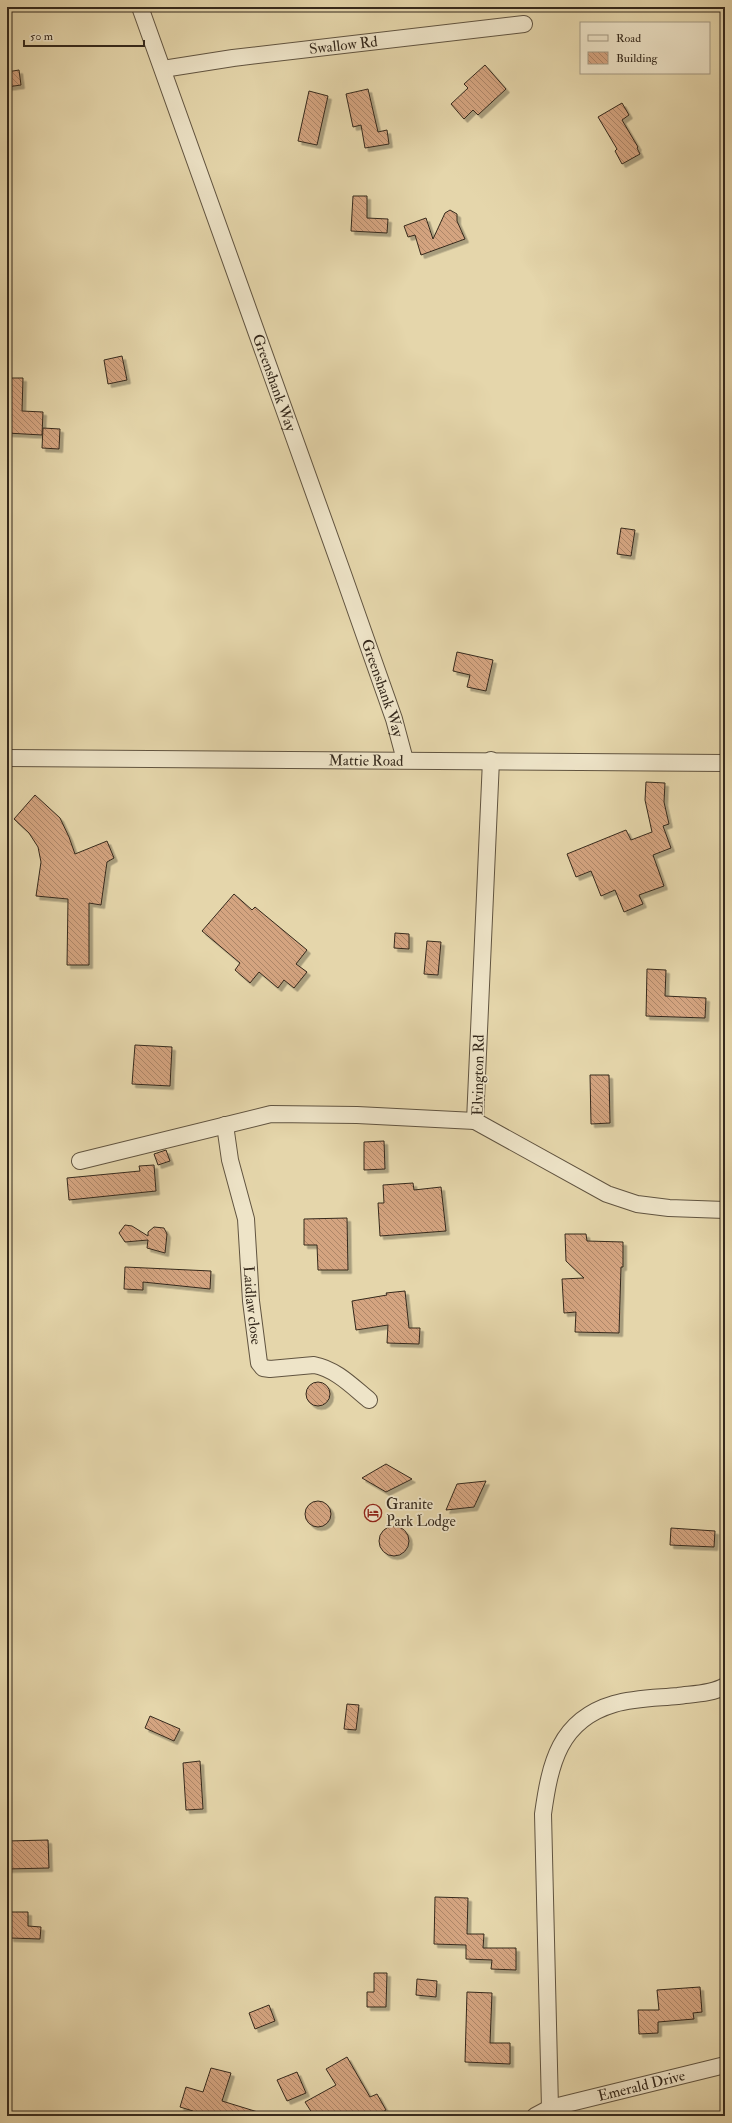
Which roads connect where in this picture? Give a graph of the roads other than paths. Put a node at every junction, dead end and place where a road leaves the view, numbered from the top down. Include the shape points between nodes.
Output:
1 (140, 7) edge
2 (524, 24) dead end
3 (163, 69) junction
4 (7, 758) edge
5 (405, 760) junction
6 (491, 760) junction
7 (725, 763) edge
8 (475, 1121) junction
9 (225, 1125) junction
10 (80, 1161) dead end
11 (725, 1210) edge
12 (369, 1400) dead end
13 (725, 1686) edge
14 (725, 2065) edge
15 (550, 2108) junction
16 (535, 2116) edge

1 - 3 street, Greenshank Way
2 - 3 street, Swallow Rd via 233,58
3 - 5 street, Greenshank Way via 394,719
4 - 5 street, Mattie Road
5 - 6 street, Mattie Road
6 - 7 street, Mattie Road
6 - 8 street, Elvington Rd
8 - 9 street via 271,1114
8 - 11 street, Elvington Rd via 607,1194 637,1204
9 - 10 street
9 - 12 street, Laidlaw close via 230,1160 246,1219 251,1301 259,1363 264,1368 322,1366 338,1375
13 - 15 street via 697,1694 614,1704 593,1713 569,1731 556,1755 548,1780 543,1814
14 - 15 street, Emerald Drive
15 - 16 street, Emerald Drive

